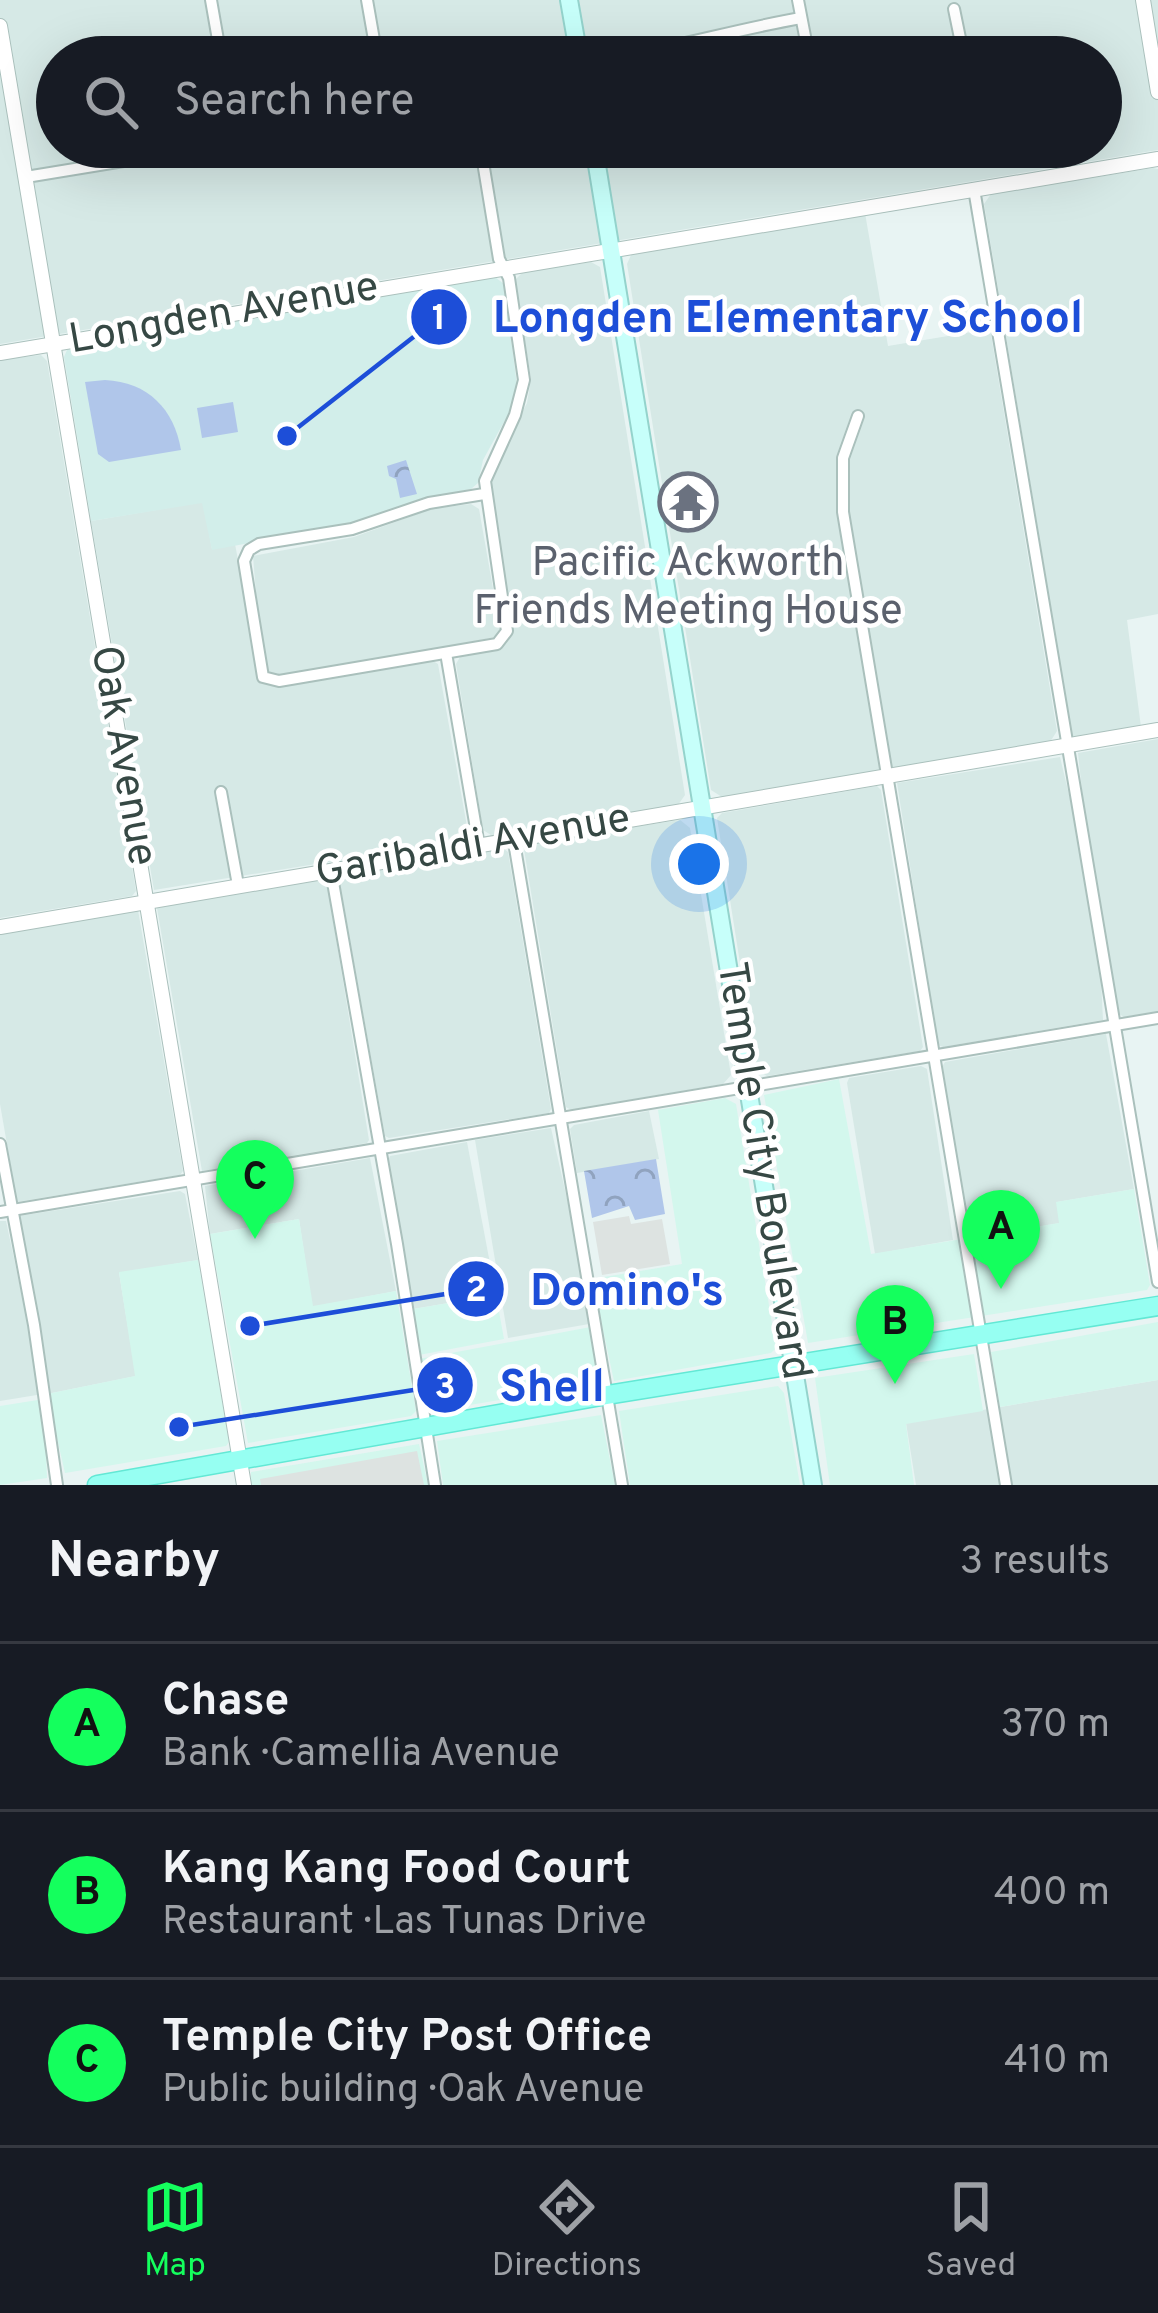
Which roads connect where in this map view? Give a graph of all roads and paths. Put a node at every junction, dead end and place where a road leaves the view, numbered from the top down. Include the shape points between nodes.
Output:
1 (211, 0) edge
2 (367, 0) edge
3 (569, 0) edge
4 (798, 0) edge
5 (1143, 0) edge
6 (954, 9) dead end
7 (801, 18) junction
8 (0, 26) edge
9 (217, 36) edge
10 (373, 36) edge
11 (575, 36) edge
12 (710, 36) edge
13 (805, 36) edge
14 (960, 36) edge
15 (1158, 92) edge
16 (1158, 159) edge
17 (1122, 165) edge
18 (81, 168) edge
19 (484, 168) edge
20 (598, 168) edge
21 (1103, 168) edge
22 (26, 177) junction
23 (974, 189) junction
24 (612, 251) junction
25 (503, 268) junction
26 (53, 344) junction
27 (0, 352) edge
28 (858, 416) dead end
29 (484, 494) junction
30 (446, 653) junction
31 (1158, 730) edge
32 (1068, 747) junction
33 (886, 778) junction
34 (220, 792) dead end
35 (703, 808) junction
36 (514, 842) junction
37 (479, 846) junction
38 (332, 871) junction
39 (238, 885) junction
40 (146, 901) junction
41 (0, 926) edge
42 (1158, 1018) edge
43 (1114, 1024) junction
44 (933, 1056) junction
45 (748, 1087) junction
46 (561, 1118) junction
47 (0, 1144) edge
48 (379, 1148) junction
49 (193, 1180) junction
50 (5, 1211) edge
51 (1158, 1282) edge
52 (1158, 1306) edge
53 (980, 1335) junction
54 (793, 1366) junction
55 (607, 1395) junction
56 (426, 1426) junction
57 (240, 1459) junction
58 (57, 1485) edge
59 (97, 1485) edge
60 (244, 1485) edge
61 (435, 1485) edge
62 (622, 1485) edge
63 (813, 1485) edge
64 (1006, 1485) edge

1 - 9 street
2 - 10 street
3 - 11 main road
4 - 7 street
5 - 15 street
6 - 14 street
7 - 12 street
7 - 13 street
8 - 22 street, Oak Avenue
16 - 17 street, Longden Avenue
18 - 22 street
19 - 25 street
20 - 24 main road, Temple City Boulevard
21 - 23 street, Longden Avenue
22 - 26 street, Oak Avenue
23 - 24 street, Longden Avenue
23 - 32 street
24 - 25 street, Longden Avenue
24 - 35 main road, Temple City Boulevard
25 - 26 street, Longden Avenue
25 - 29 street via 524,380
26 - 27 street, Longden Avenue
26 - 40 street, Oak Avenue
28 - 33 street via 843,458 843,512
29 - 30 street via 507,631 497,644
29 - 30 street via 352,530 259,544 244,561 266,680
30 - 37 street
31 - 32 street, Garibaldi Avenue
32 - 33 street, Garibaldi Avenue
32 - 43 street
33 - 35 street, Garibaldi Avenue
33 - 44 street
34 - 39 street
35 - 36 street, Garibaldi Avenue
35 - 45 main road, Temple City Boulevard
36 - 37 street, Garibaldi Avenue
36 - 46 street
37 - 38 street, Garibaldi Avenue
38 - 39 street, Garibaldi Avenue
38 - 48 street
39 - 40 street, Garibaldi Avenue
40 - 41 street, Garibaldi Avenue
40 - 49 street, Oak Avenue
42 - 43 street
43 - 44 street
43 - 51 street
44 - 45 street
44 - 53 street
45 - 46 street
45 - 54 main road, Temple City Boulevard
46 - 48 street
46 - 55 street
47 - 50 street
48 - 49 street
48 - 56 street
49 - 50 street
49 - 57 street, Oak Avenue
50 - 58 street via 34,1324
52 - 53 main road
53 - 54 main road
53 - 64 street
54 - 55 main road
54 - 63 main road, Temple City Boulevard
55 - 56 main road
55 - 62 street
56 - 57 main road
56 - 61 street
57 - 59 main road
57 - 60 street, Oak Avenue

